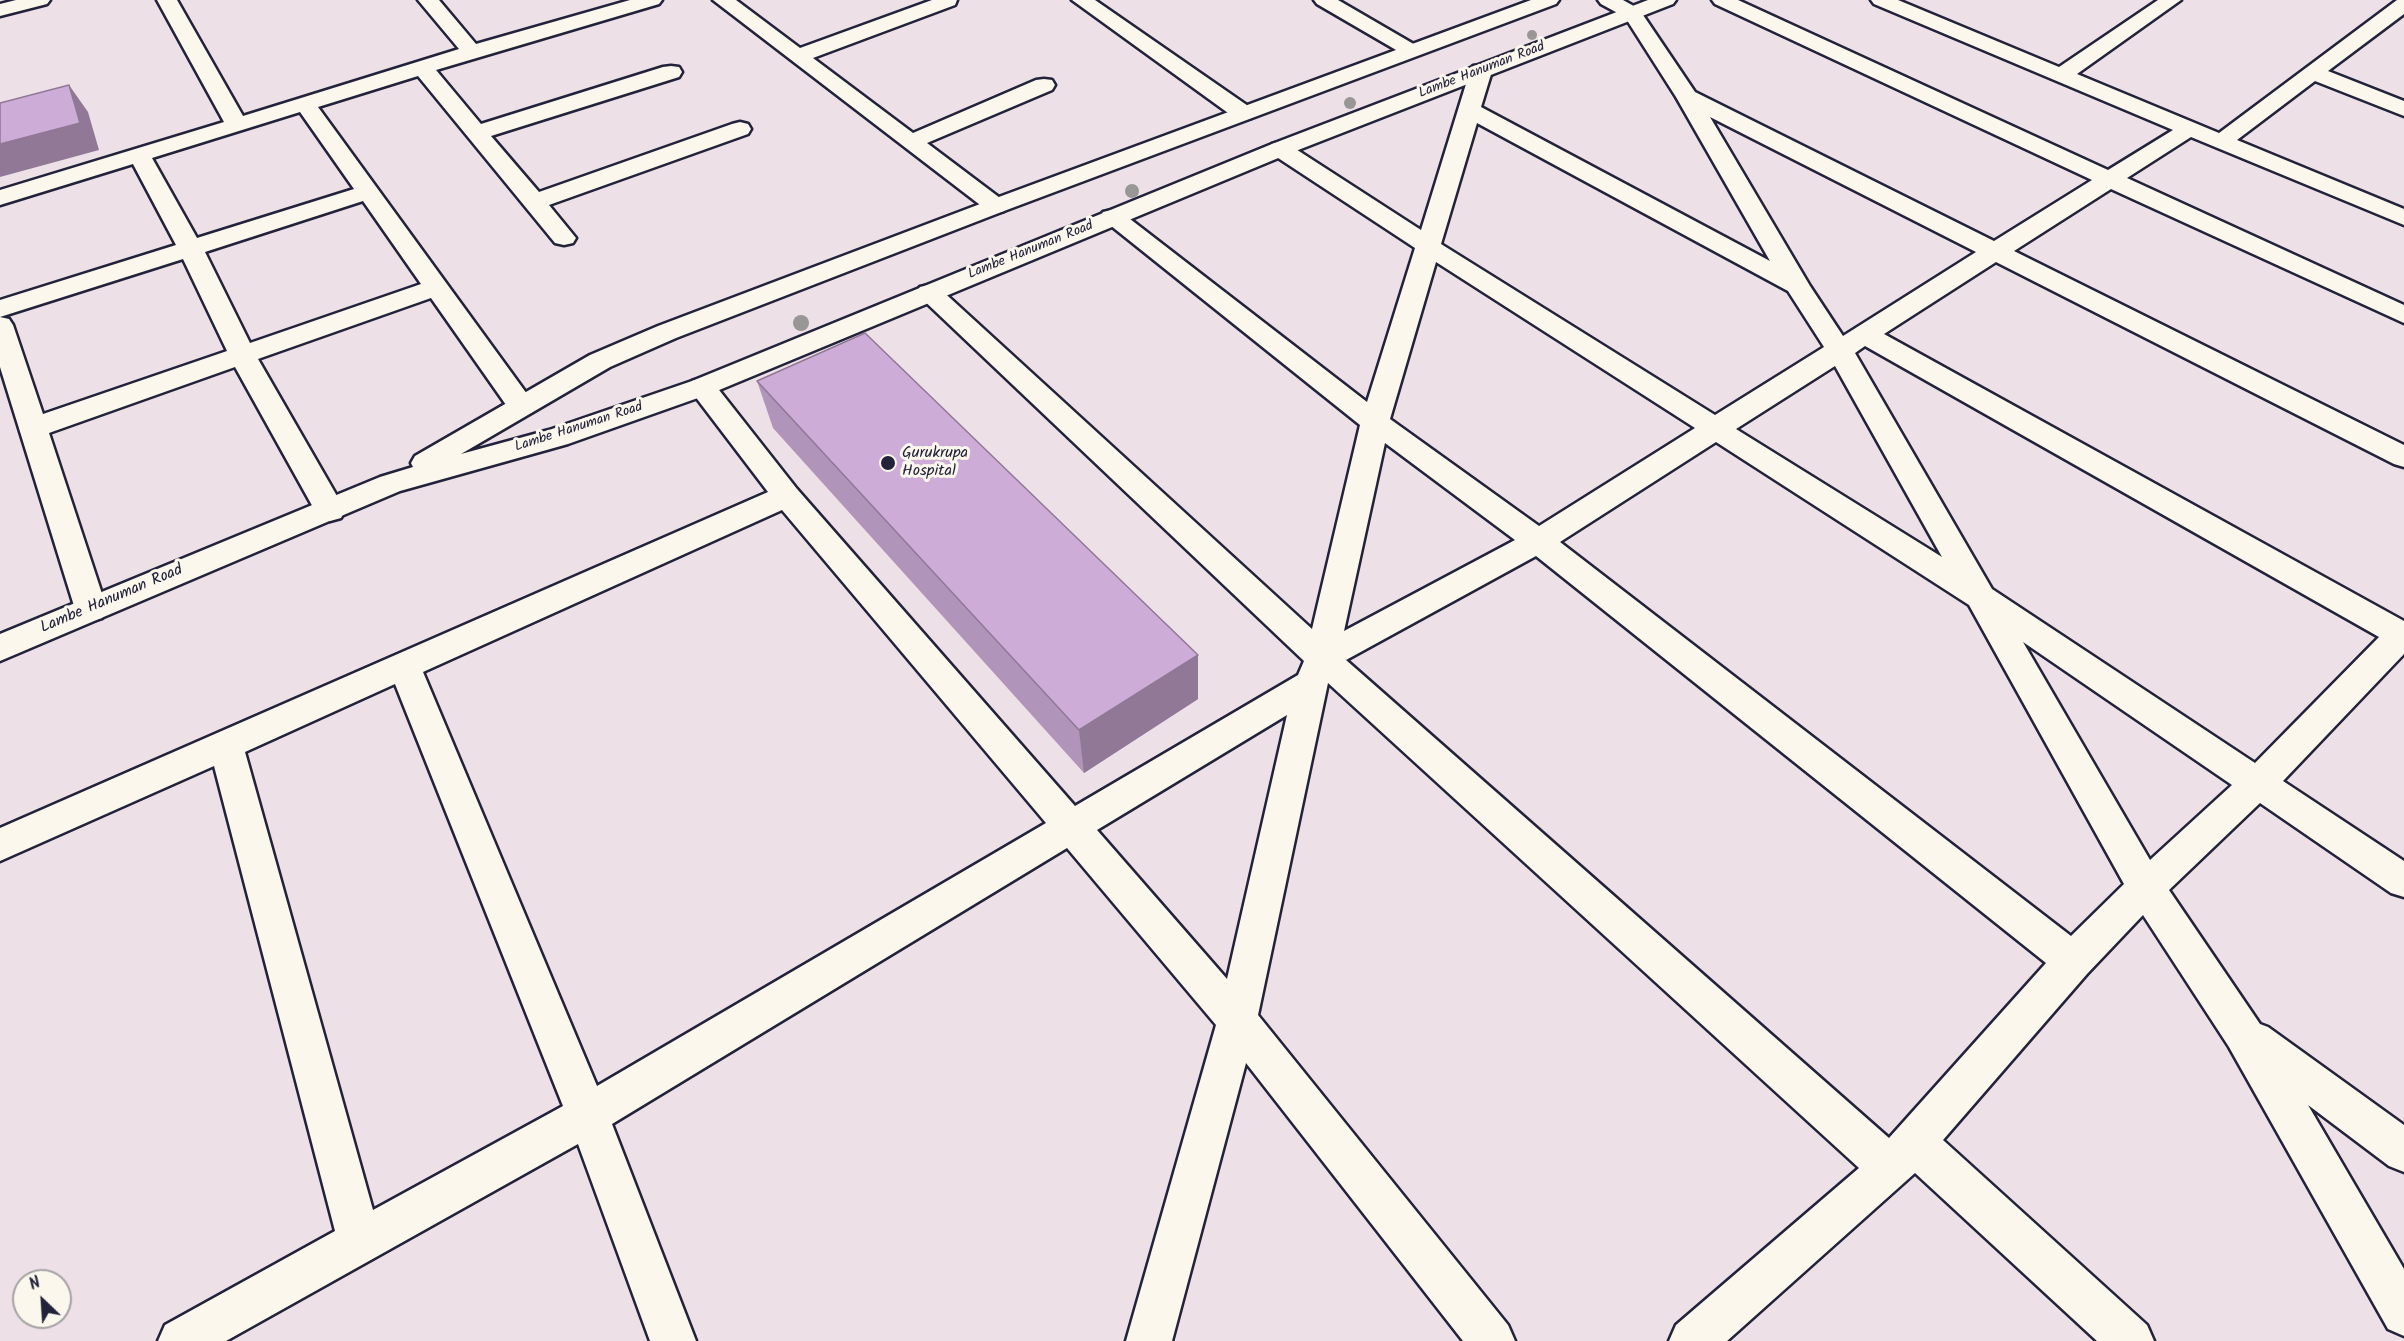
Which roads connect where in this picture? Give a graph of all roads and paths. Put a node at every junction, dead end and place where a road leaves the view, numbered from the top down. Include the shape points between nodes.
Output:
1 (40, 0) edge
2 (167, 0) edge
3 (428, 0) edge
4 (652, 0) edge
5 (723, 0) edge
6 (1082, 0) edge
7 (1324, 0) edge
8 (1549, 0) edge
9 (1666, 0) edge
10 (1722, 0) edge
11 (1881, 0) edge
12 (1931, 0) edge
13 (2171, 0) edge
14 (948, 1) edge
15 (1620, 7) edge
16 (2401, 9) edge
17 (0, 10) edge
18 (1910, 12) junction
19 (1410, 50) junction
20 (472, 52) junction
21 (798, 56) junction
22 (422, 67) junction
23 (1481, 71) junction
24 (671, 72) dead end
25 (2313, 73) junction
26 (2061, 75) junction
27 (1044, 85) dead end
28 (1687, 97) junction
29 (304, 103) junction
30 (1468, 109) junction
31 (2404, 109) edge
32 (1243, 113) junction
33 (236, 124) junction
34 (740, 129) dead end
35 (2189, 129) junction
36 (476, 133) junction
37 (911, 142) junction
38 (2221, 142) junction
39 (1280, 149) junction
40 (139, 155) junction
41 (2109, 179) junction
42 (368, 192) junction
43 (0, 198) edge
44 (534, 202) junction
45 (996, 206) junction
46 (1112, 218) junction
47 (2404, 218) edge
48 (564, 238) dead end
49 (1428, 246) junction
50 (191, 249) junction
51 (1997, 251) junction
52 (1797, 286) junction
53 (436, 287) junction
54 (929, 293) junction
55 (0, 309) edge
56 (2404, 315) edge
57 (0, 325) edge
58 (1852, 343) junction
59 (243, 356) junction
60 (702, 387) junction
61 (520, 405) junction
62 (1375, 422) junction
63 (33, 428) junction
64 (1718, 429) junction
65 (2404, 457) edge
66 (390, 484) junction
67 (787, 496) junction
68 (330, 510) junction
69 (1538, 541) junction
70 (1979, 596) junction
71 (91, 609) junction
72 (0, 648) edge
73 (2398, 649) edge
74 (405, 667) junction
75 (1317, 671) junction
76 (226, 746) junction
77 (2257, 784) junction
78 (1071, 828) junction
79 (0, 845) edge
80 (2404, 881) edge
81 (2146, 887) junction
82 (2073, 961) junction
83 (1237, 1020) junction
84 (2243, 1033) junction
85 (588, 1115) junction
86 (2404, 1151) edge
87 (1902, 1155) junction
88 (360, 1242) junction
89 (2404, 1313) edge
90 (181, 1341) edge
91 (673, 1341) edge
92 (1149, 1341) edge
93 (1492, 1341) edge
94 (1692, 1341) edge
95 (2131, 1341) edge

1 - 17 street
2 - 33 street
3 - 20 street
4 - 20 street
5 - 21 street
6 - 32 street
7 - 19 street
8 - 19 street, Lambe Hanuman Road
9 - 15 street, Lambe Hanuman Road
10 - 41 street
11 - 18 street
12 - 18 street
13 - 26 street
14 - 21 street
15 - 23 street, Lambe Hanuman Road
15 - 28 street
16 - 25 street
18 - 26 street
19 - 32 street, Lambe Hanuman Road
20 - 22 street
21 - 37 street
22 - 29 street
22 - 36 street
23 - 30 street
23 - 39 street, Lambe Hanuman Road
24 - 36 street
25 - 31 street
25 - 38 street
26 - 35 street
27 - 37 street
28 - 51 street
28 - 52 street
29 - 33 street
29 - 42 street
30 - 49 street
30 - 52 street
32 - 45 street, Lambe Hanuman Road
33 - 40 street
34 - 44 street
35 - 38 street
35 - 41 street
36 - 44 street
37 - 45 street
38 - 47 street
39 - 46 street, Lambe Hanuman Road
39 - 49 street
40 - 43 street
40 - 50 street
41 - 51 street
41 - 56 street
42 - 50 street
42 - 53 street
44 - 48 street
45 - 61 street, Lambe Hanuman Road via 667,332 600,361
46 - 54 street, Lambe Hanuman Road
46 - 62 street
49 - 62 street
49 - 64 street
50 - 55 street
50 - 59 street
51 - 58 street
51 - 65 street
52 - 58 street
53 - 59 street
53 - 61 street
54 - 60 street, Lambe Hanuman Road
54 - 75 street
57 - 63 street
58 - 64 street
58 - 70 street
58 - 73 street
59 - 63 street
59 - 68 street
60 - 66 street, Lambe Hanuman Road via 558,437
60 - 67 street
61 - 66 street, Lambe Hanuman Road
62 - 69 street
62 - 75 street
63 - 71 street
64 - 69 street
64 - 70 street
66 - 68 street, Lambe Hanuman Road
67 - 74 street
67 - 78 street
68 - 71 street, Lambe Hanuman Road
69 - 75 street
69 - 82 street
70 - 77 street
70 - 81 street
71 - 72 street, Lambe Hanuman Road
73 - 77 street
74 - 76 street
74 - 85 street
75 - 78 street
75 - 83 street
75 - 87 street
76 - 79 street
76 - 88 street
77 - 80 street
77 - 81 street
78 - 83 street
78 - 85 street
81 - 82 street
81 - 84 street
82 - 87 street
83 - 92 street
83 - 93 street
84 - 86 street
84 - 89 street
85 - 88 street
85 - 91 street
87 - 94 street
87 - 95 street
88 - 90 street

